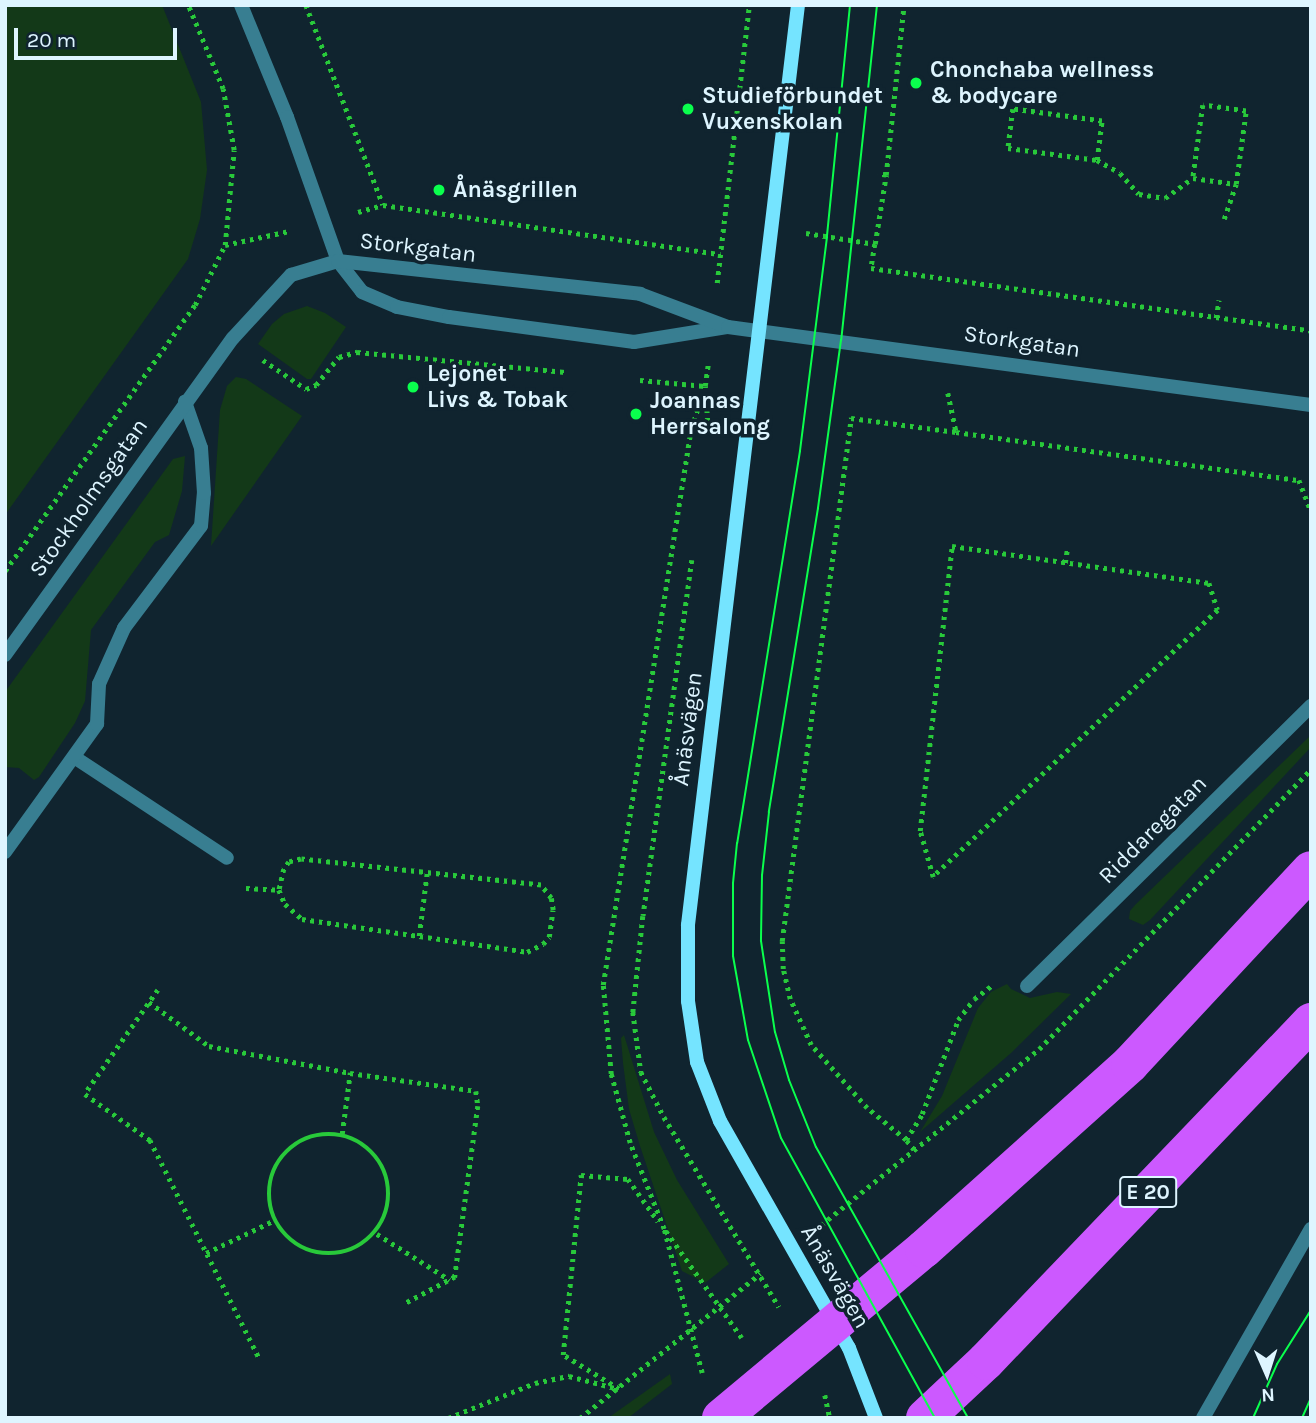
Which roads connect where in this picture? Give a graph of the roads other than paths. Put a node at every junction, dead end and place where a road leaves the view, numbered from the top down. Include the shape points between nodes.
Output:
1 (241, 5) edge
2 (798, 5) edge
3 (338, 261) junction
4 (718, 326) junction
5 (758, 329) junction
6 (185, 402) junction
7 (1311, 405) edge
8 (5, 655) edge
9 (1311, 706) edge
10 (74, 757) junction
11 (5, 852) edge
12 (227, 858) road end
13 (1311, 870) edge
14 (1027, 986) road end
15 (1311, 1023) edge
16 (1311, 1229) edge
17 (721, 1418) edge
18 (876, 1418) edge
19 (925, 1418) edge
20 (1203, 1418) edge

1 - 3 street
2 - 5 street, Ånäsvägen
3 - 4 street, Storkgatan via 639,294
3 - 4 street, Storkgatan via 362,292 397,307 449,317 634,342
3 - 6 street, Stockholmsgatan via 291,275 233,338
4 - 5 street, Storkgatan
5 - 7 street, Storkgatan
5 - 18 street, Ånäsvägen via 688,925 688,1001 697,1062 720,1121 849,1348
6 - 8 street, Stockholmsgatan
6 - 10 street via 201,448 201,526 124,628 99,684 97,724
9 - 14 street, Riddaregatan
10 - 11 street
10 - 12 street
13 - 17 highway via 1130,1064 924,1249
15 - 19 highway, E 20 via 986,1361
16 - 20 street

